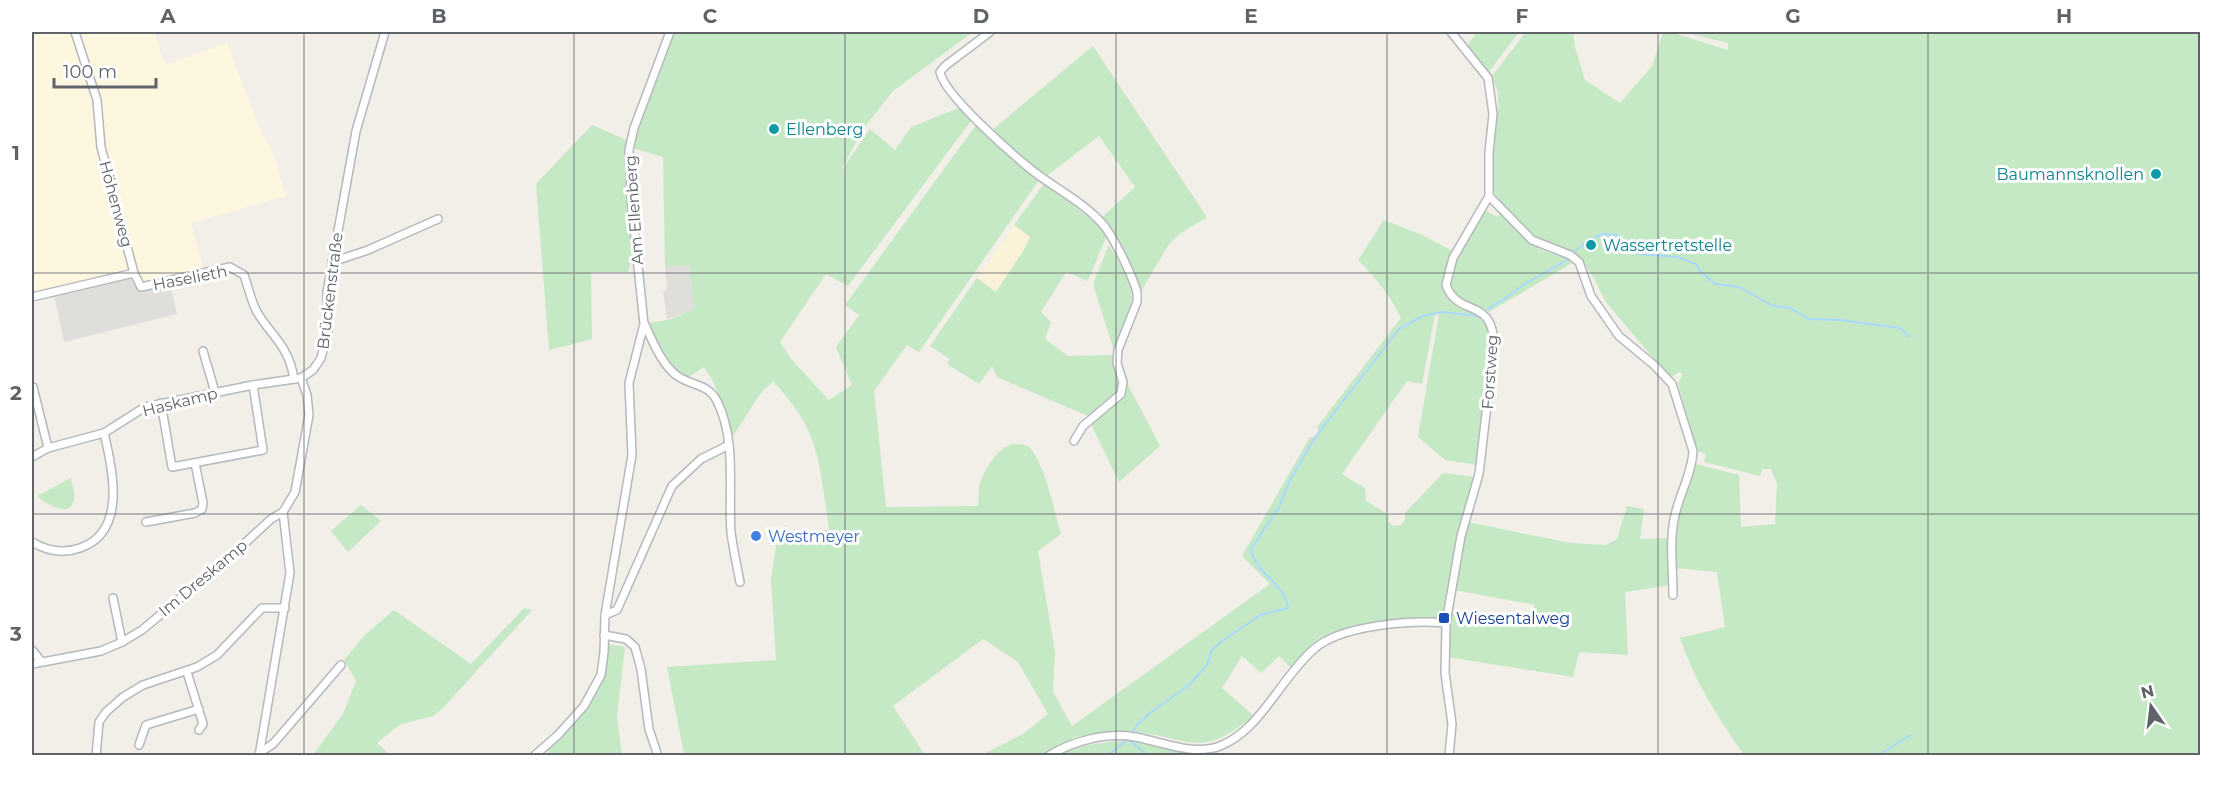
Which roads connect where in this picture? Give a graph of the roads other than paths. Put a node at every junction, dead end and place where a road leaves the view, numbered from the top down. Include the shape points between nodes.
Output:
1 (75, 32) edge
2 (385, 32) edge
3 (670, 32) edge
4 (990, 32) edge
5 (1451, 32) edge
6 (1489, 196) junction
7 (438, 219) dead end
8 (332, 262) junction
9 (134, 273) junction
10 (32, 297) edge
11 (645, 324) junction
12 (203, 351) dead end
13 (298, 378) junction
14 (253, 385) junction
15 (33, 387) edge
16 (215, 392) junction
17 (161, 403) junction
18 (104, 433) junction
19 (1074, 441) dead end
20 (729, 444) junction
21 (48, 448) junction
22 (32, 457) edge
23 (195, 463) junction
24 (283, 512) junction
25 (146, 522) dead end
26 (32, 542) edge
27 (740, 582) dead end
28 (1673, 595) dead end
29 (113, 598) dead end
30 (285, 608) junction
31 (605, 615) junction
32 (1446, 623) junction
33 (604, 635) junction
34 (122, 642) junction
35 (32, 651) edge
36 (41, 661) junction
37 (32, 664) edge
38 (341, 665) dead end
39 (188, 672) junction
40 (199, 709) junction
41 (199, 730) dead end
42 (139, 745) dead end
43 (259, 754) edge
44 (96, 756) edge
45 (534, 756) edge
46 (658, 756) edge
47 (1048, 756) edge
48 (1449, 756) edge

1 - 9 street, Höhenweg via 97,100 101,147
2 - 8 street, Brückenstraße via 356,131
3 - 11 street, Am Ellenberg via 629,150
4 - 19 street via 945,66 940,72 942,80 954,99 1032,170 1104,227 1137,292 1137,302 1118,350 1123,382 1120,394 1083,426
5 - 6 street via 1488,78 1493,114
6 - 28 street via 1533,240 1575,258 1591,296 1619,336 1672,384 1693,451 1675,516
6 - 32 street, Forstweg via 1453,258 1446,280 1453,297 1492,324 1494,345 1480,466 1461,536
7 - 8 street
8 - 13 street, Brückenstraße via 327,292 328,331 321,358 314,370
9 - 10 street
9 - 13 street, Haselieth via 141,287 230,267 244,275 256,311 282,345
11 - 20 street, Am Ellenberg via 666,366 677,377 708,388 717,400
11 - 31 street, Am Ellenberg via 629,383 632,455
12 - 16 street
13 - 14 street, Haskamp
13 - 24 street via 307,394 309,415 295,492
14 - 16 street, Haskamp
14 - 23 street via 263,450
15 - 21 street
16 - 17 street, Haskamp
17 - 18 street, Haskamp via 145,407
17 - 23 street via 172,467
18 - 21 street, Haskamp
18 - 26 street via 112,468 112,509 104,532 89,545 70,552 45,550
20 - 27 street, Am Ellenberg via 732,534
20 - 31 street via 701,459 672,486 617,610
21 - 22 street, Haskamp
23 - 25 street via 202,509
24 - 30 street via 290,573
24 - 34 street, Im Dreskamp via 142,630
29 - 34 street
30 - 39 street via 262,608 216,655
30 - 43 street
31 - 33 street, Am Ellenberg
32 - 47 street via 1391,624 1327,639 1298,664 1254,723 1222,745 1190,749 1130,737 1080,741
32 - 48 street, Forstweg via 1445,673 1452,724
33 - 45 street, Am Ellenberg via 600,675 584,706
33 - 46 street via 626,639 635,647 649,729
34 - 36 street, Im Dreskamp via 102,651
35 - 36 street
36 - 37 street, Im Dreskamp
38 - 43 street via 273,744
39 - 40 street
39 - 44 street via 143,685 106,712 99,722
40 - 41 street via 203,724
40 - 42 street via 147,726

